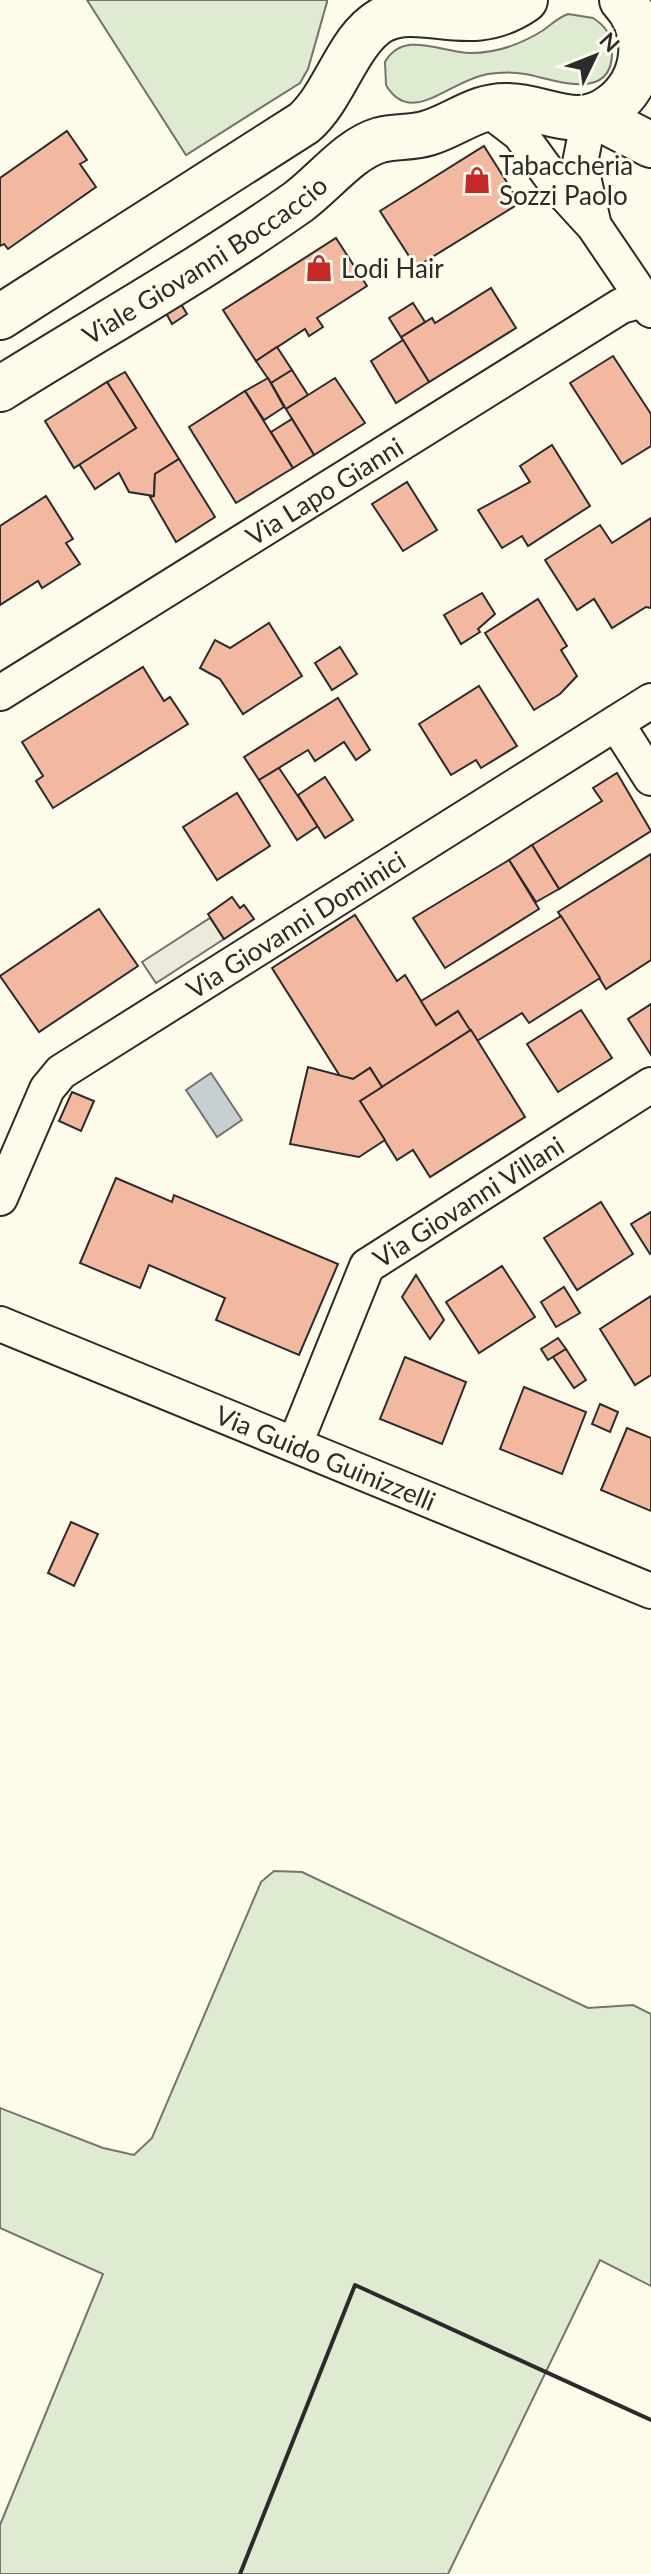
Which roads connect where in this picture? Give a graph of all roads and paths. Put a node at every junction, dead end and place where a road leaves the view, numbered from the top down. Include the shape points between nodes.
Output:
1 (525, 0) edge
2 (434, 9) edge
3 (641, 30) edge
4 (359, 31) edge
5 (486, 108) junction
6 (592, 117) junction
7 (407, 136) junction
8 (651, 145) edge
9 (594, 226) junction
10 (649, 302) edge
11 (0, 317) edge
12 (0, 389) edge
13 (0, 693) edge
14 (651, 701) edge
15 (616, 723) junction
16 (651, 778) edge
17 (651, 1085) edge
18 (0, 1198) edge
19 (0, 1324) edge
20 (295, 1444) junction
21 (651, 1591) edge

1 - 2 street via 490,16
2 - 4 street via 401,14
3 - 6 street via 632,84 620,100
4 - 7 street via 347,84 363,114 386,132
4 - 11 street via 320,107 294,130
5 - 6 street, Viale Giovanni Boccaccio via 514,106 566,119
5 - 7 street, Viale Giovanni Boccaccio
5 - 9 street via 520,134
6 - 8 street
6 - 9 street via 580,156
7 - 12 street, Viale Giovanni Boccaccio via 371,143 297,202
9 - 10 street
10 - 13 street, Via Lapo Gianni via 621,306
14 - 15 street, Via Giovanni Dominici
15 - 16 street
15 - 18 street, Via Giovanni Dominici via 61,1072 47,1089
17 - 20 street, Via Giovanni Villani via 367,1266
19 - 20 street, Via Guido Guinizzelli
20 - 21 street, Via Guido Guinizzelli

